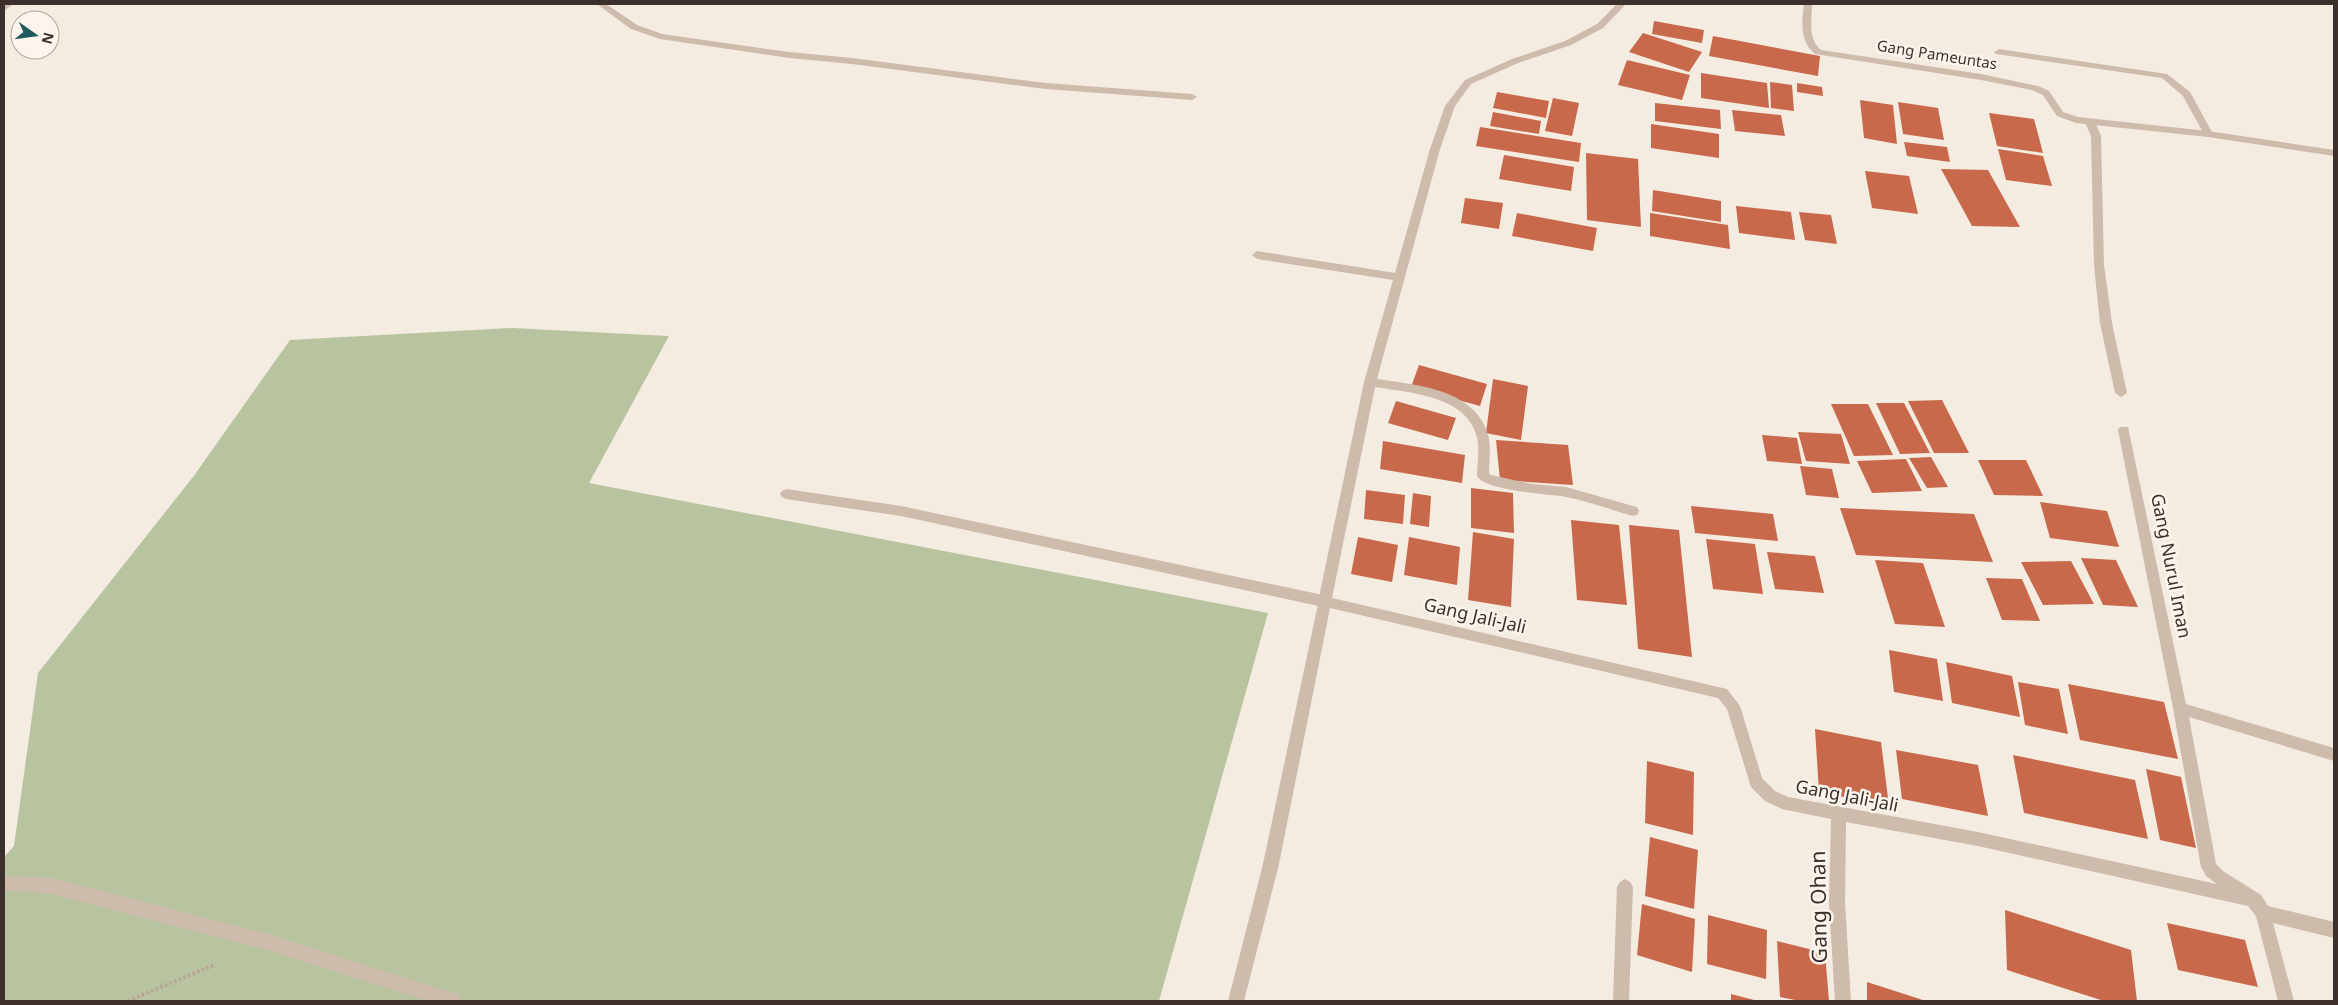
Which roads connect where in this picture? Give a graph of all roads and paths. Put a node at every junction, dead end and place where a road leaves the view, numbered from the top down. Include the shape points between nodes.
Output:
1 (9, 4) edge
2 (601, 4) edge
3 (1622, 4) edge
4 (1808, 4) edge
5 (4, 8) edge
6 (1999, 52) dead end
7 (1192, 97) dead end
8 (2090, 122) junction
9 (2208, 134) junction
10 (2334, 153) edge
11 (1257, 255) dead end
12 (1400, 277) junction
13 (1370, 382) junction
14 (2121, 394) dead end
15 (2124, 430) dead end
16 (786, 494) dead end
17 (1634, 512) dead end
18 (1323, 601) junction
19 (2180, 708) junction
20 (2334, 754) edge
21 (1838, 814) junction
22 (4, 883) edge
23 (1624, 888) dead end
24 (2259, 907) junction
25 (2334, 930) edge
26 (268, 942) junction
27 (1843, 1000) edge
28 (128, 1001) edge
29 (453, 1001) edge
30 (1236, 1001) edge
31 (1621, 1001) edge
32 (2286, 1001) edge

1 - 5 street
2 - 7 street via 634,27 660,36 1046,86
3 - 12 street via 1600,26 1568,43 1468,82 1450,106 1435,149
4 - 8 street, Gang Pameuntas via 1807,41 1818,52 2035,88 2046,93 2060,114
6 - 9 street via 2164,76 2177,82 2189,94
8 - 9 street, Gang Pameuntas
8 - 14 street via 2096,136 2099,265 2106,323
9 - 10 street, Gang Pameuntas
11 - 12 street
12 - 13 street
13 - 17 street via 1437,395 1455,401 1468,411 1476,420 1483,438 1483,476 1488,479 1532,489 1566,492
13 - 18 street
15 - 19 street, Gang Nurul Iman
16 - 18 street, Gang Jali-Jali via 901,511
18 - 21 street, Gang Jali-Jali via 1722,693 1732,706 1756,782 1770,796 1787,804
18 - 30 street via 1271,864
19 - 20 street
19 - 24 street, Gang Nurul Iman via 2209,868
21 - 24 street, Gang Jali-Jali via 1978,839
21 - 27 street, Gang Ohan via 1837,903
22 - 26 street via 52,886
23 - 31 street
24 - 25 street, Gang Jali-Jali
24 - 32 street
26 - 28 path
26 - 29 street

